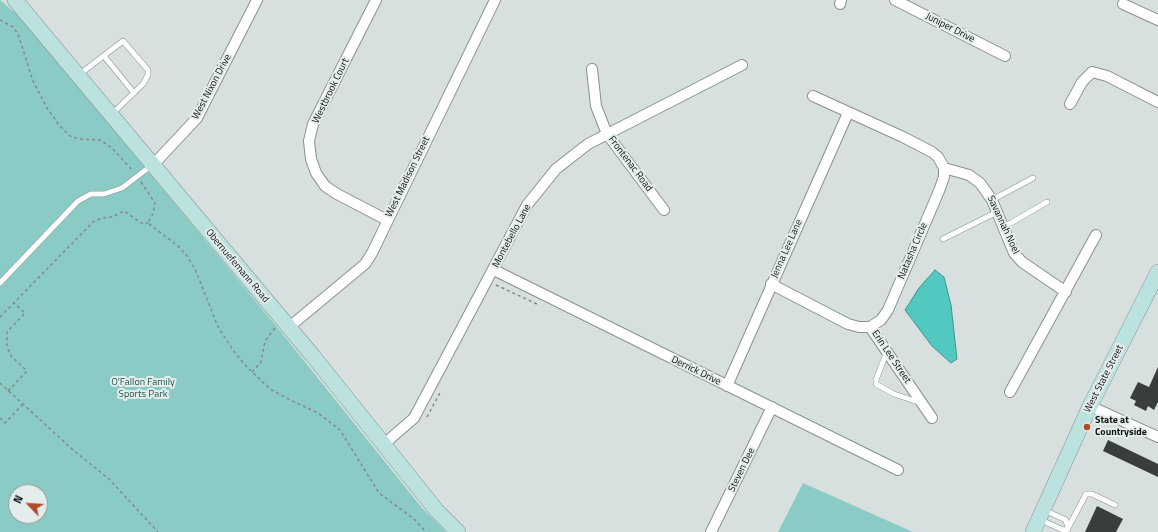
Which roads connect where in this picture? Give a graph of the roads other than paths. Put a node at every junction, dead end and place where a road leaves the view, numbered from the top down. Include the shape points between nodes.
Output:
1 (15, 0) edge
2 (257, 0) edge
3 (376, 0) edge
4 (495, 0) edge
5 (895, 0) edge
6 (1123, 4) dead end
7 (1158, 20) edge
8 (104, 56) junction
9 (1005, 56) dead end
10 (742, 65) dead end
11 (592, 69) dead end
12 (78, 75) junction
13 (134, 93) junction
14 (813, 96) dead end
15 (1158, 102) edge
16 (1070, 104) dead end
17 (848, 113) junction
18 (112, 114) junction
19 (607, 134) junction
20 (153, 165) junction
21 (944, 168) junction
22 (1033, 178) dead end
23 (992, 200) junction
24 (1047, 202) dead end
25 (664, 210) dead end
26 (997, 212) junction
27 (387, 220) junction
28 (1004, 227) junction
29 (1096, 235) dead end
30 (942, 239) dead end
31 (494, 270) junction
32 (1158, 272) edge
33 (0, 283) edge
34 (771, 284) junction
35 (1066, 292) junction
36 (870, 327) junction
37 (282, 328) junction
38 (887, 351) junction
39 (728, 386) junction
40 (1010, 392) dead end
41 (922, 404) junction
42 (1090, 406) junction
43 (772, 407) junction
44 (932, 418) dead end
45 (1158, 437) edge
46 (384, 444) junction
47 (898, 470) dead end
48 (1115, 505) dead end
49 (1038, 520) edge
50 (1067, 531) edge
51 (458, 532) edge
52 (711, 532) edge

1 - 12 street, Obernuefemann Road
2 - 20 street, West Nixon Drive via 197,118
3 - 27 street, Westbrook Court via 313,124 309,142 316,174 325,186
4 - 27 street, West Madison Street
5 - 9 street, Juniper Drive
6 - 7 street
8 - 12 lane
8 - 13 lane
8 - 13 lane via 123,41 148,70 148,75
10 - 19 street, Montebello Lane
11 - 19 street, Frontenac Road via 596,106
12 - 18 street, Obernuefemann Road
13 - 18 lane
14 - 17 street
15 - 16 street via 1107,76 1092,72 1082,82
17 - 21 street via 903,136 932,152
17 - 34 street, Jenna Lee Lane
18 - 20 street, Obernuefemann Road
19 - 25 street, Frontenac Road
19 - 31 street, Montebello Lane via 588,144 556,168 527,205
20 - 33 lane via 122,188 112,192 91,194 78,201
20 - 37 street, Obernuefemann Road
21 - 23 street, Savannah Noel via 969,175 980,182
21 - 36 street, Natasha Circle via 939,191 888,310
22 - 23 lane
23 - 26 street, Savannah Noel
24 - 28 lane
26 - 28 street, Savannah Noel
26 - 30 lane
27 - 37 street, West Madison Street via 365,264
28 - 35 street, Savannah Noel via 1014,252 1022,262
29 - 35 street
31 - 39 street, Derrick Drive
31 - 46 street, Montebello Lane via 414,418
32 - 42 street, West State Street
34 - 36 street, Erin Lee Street via 848,324
34 - 39 street, Jenna Lee Lane
35 - 40 street
36 - 38 street, Erin Lee Street
37 - 46 street, Obernuefemann Road
38 - 41 street, Erin Lee Street
38 - 41 lane via 876,384
39 - 43 street, Derrick Drive
41 - 44 street, Erin Lee Street
42 - 45 street
42 - 49 street, West State Street
43 - 47 street, Derrick Drive
43 - 52 street, Steven Dee
46 - 51 street, Obernuefemann Road via 437,511
48 - 50 lane via 1088,493
49 - 50 lane
49 - 50 lane via 1066,520

